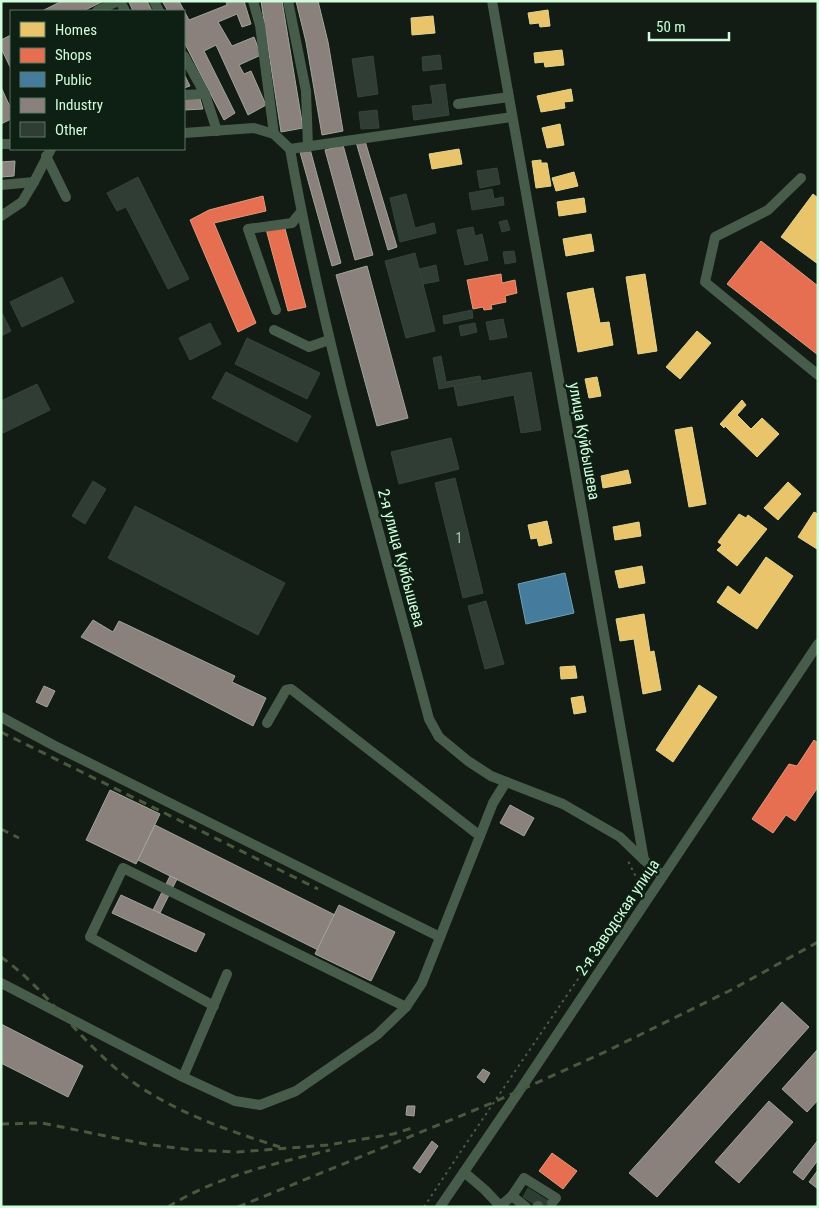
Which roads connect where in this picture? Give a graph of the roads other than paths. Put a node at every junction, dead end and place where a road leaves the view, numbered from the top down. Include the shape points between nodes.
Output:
1 (119, 1) edge
2 (253, 1) edge
3 (288, 1) edge
4 (492, 1) edge
5 (98, 10) edge
6 (185, 58) edge
7 (205, 94) junction
8 (185, 95) edge
9 (509, 97) junction
10 (458, 104) dead end
11 (512, 117) junction
12 (217, 130) junction
13 (185, 133) edge
14 (274, 134) junction
15 (308, 146) junction
16 (290, 149) junction
17 (49, 153) edge
18 (800, 178) dead end
19 (34, 182) junction
20 (1, 185) edge
21 (66, 197) dead end
22 (301, 212) junction
23 (1, 216) edge
24 (276, 310) dead end
25 (274, 330) dead end
26 (329, 340) junction
27 (818, 376) edge
28 (818, 644) edge
29 (1, 717) edge
30 (267, 723) dead end
31 (506, 782) junction
32 (480, 836) junction
33 (644, 860) junction
34 (663, 876) junction
35 (440, 937) junction
36 (227, 974) dead end
37 (1, 983) edge
38 (214, 1006) junction
39 (406, 1007) junction
40 (183, 1077) junction
41 (464, 1172) junction
42 (512, 1196) junction
43 (530, 1198) edge
44 (544, 1201) edge
45 (501, 1206) edge
46 (440, 1207) edge

1 - 5 street
2 - 14 street via 260,25
3 - 15 street via 306,91
4 - 9 street, улица Куйбышева
6 - 7 street
7 - 8 street
7 - 12 street
9 - 10 street
9 - 11 street, улица Куйбышева
11 - 15 street
11 - 33 street, улица Куйбышева
12 - 13 street
12 - 14 street via 254,128
14 - 16 street
15 - 16 street
16 - 22 street, 2-я улица Куйбышева
17 - 19 street
17 - 21 street
18 - 27 street via 768,210 714,237 705,282
19 - 20 street
19 - 23 street via 22,202
22 - 24 street via 292,222 248,229
22 - 26 street, 2-я улица Куйбышева
25 - 26 street via 310,347
26 - 31 street, 2-я улица Куйбышева via 429,719 439,737 468,761
28 - 34 street, 2-я Заводская улица
29 - 35 street
30 - 32 street via 286,690 291,689
31 - 32 street
31 - 33 street, 2-я улица Куйбышева via 563,804 620,837
32 - 35 street
33 - 34 street
34 - 41 street, 2-я Заводская улица
35 - 39 street via 422,983
36 - 38 street
37 - 40 street
38 - 39 street via 90,937 123,868
38 - 40 street
39 - 40 street via 377,1035 296,1091 260,1105 235,1101
41 - 45 street
41 - 46 street, 2-я Заводская улица
42 - 43 street
42 - 43 street via 524,1178
42 - 45 street
43 - 44 street

